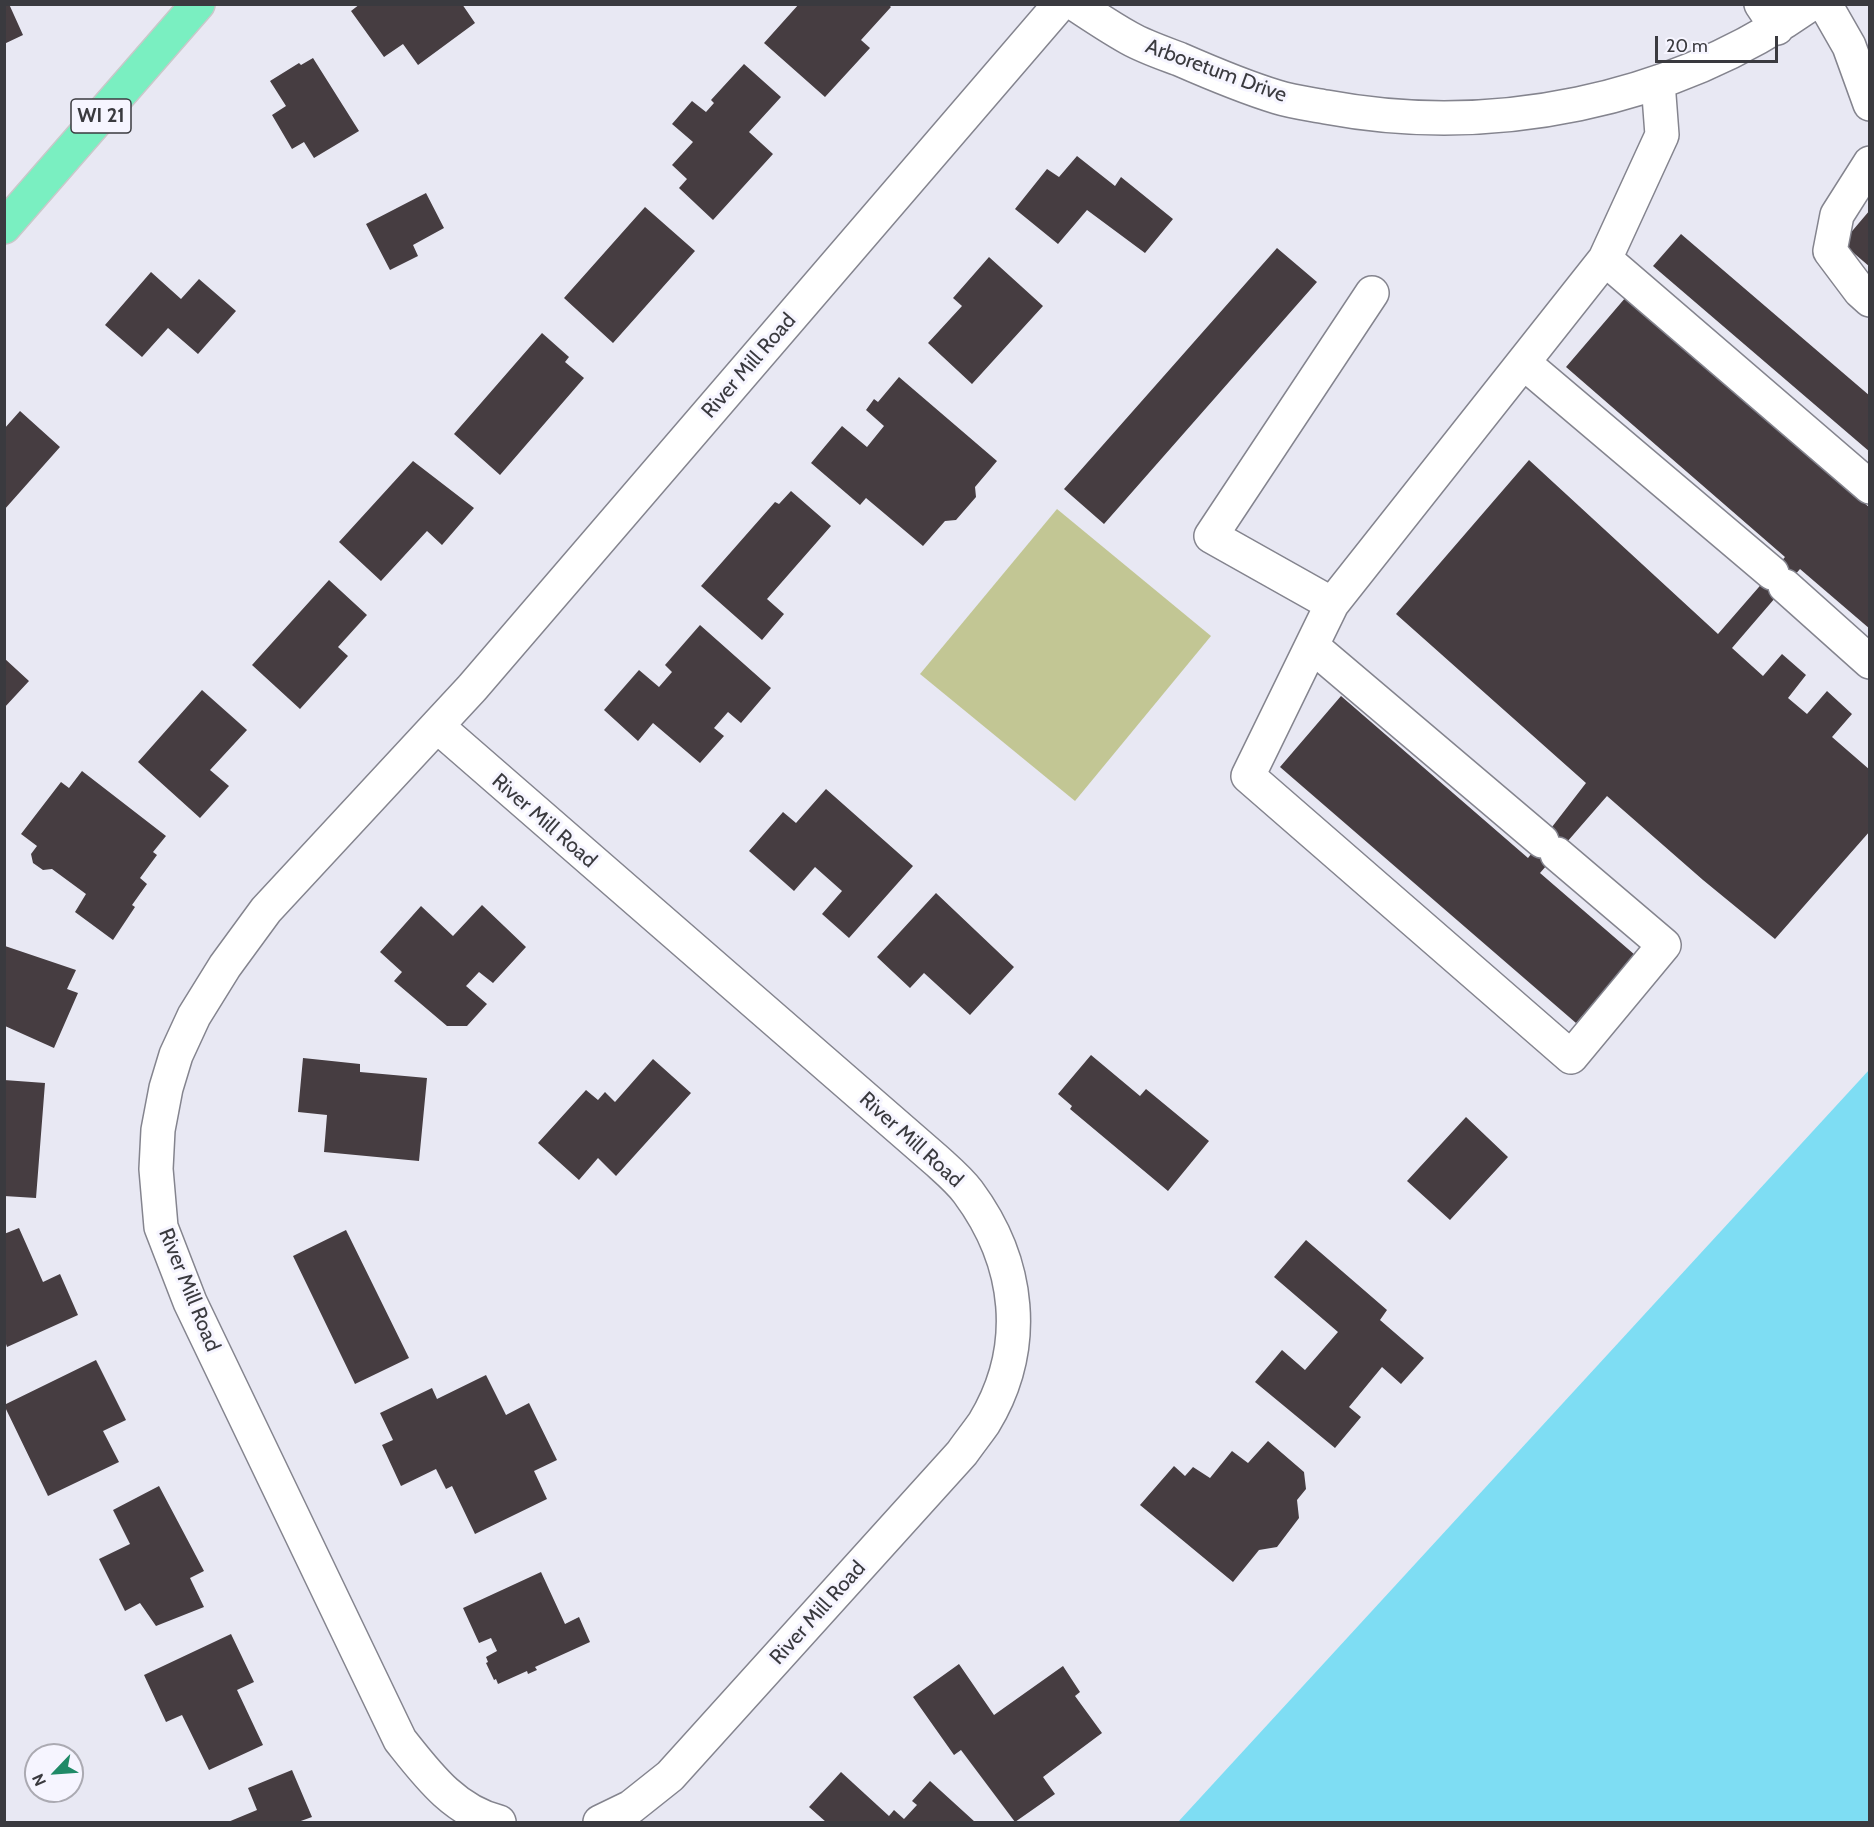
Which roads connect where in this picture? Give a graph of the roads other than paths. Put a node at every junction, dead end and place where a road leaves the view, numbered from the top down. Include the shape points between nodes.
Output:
1 (198, 4) edge
2 (1060, 4) edge
3 (1075, 4) edge
4 (1811, 4) edge
5 (1825, 4) edge
6 (1769, 16) edge
7 (1658, 82) junction
8 (1869, 104) edge
9 (1869, 163) edge
10 (4, 227) edge
11 (1605, 259) junction
12 (1372, 293) dead end
13 (1869, 300) edge
14 (1524, 363) junction
15 (1869, 487) edge
16 (1332, 604) junction
17 (1312, 646) junction
18 (1869, 662) edge
19 (437, 726) junction
20 (499, 1822) edge
21 (600, 1822) edge

1 - 10 main road, WI 21
2 - 19 street, River Mill Road
3 - 7 street, Arboretum Drive via 1131,39 1206,70 1278,97 1360,113 1443,119 1525,114 1608,98
4 - 6 street, Arboretum Drive
5 - 8 street via 1849,46
6 - 7 street, Arboretum Drive via 1717,59
7 - 11 street via 1662,135
9 - 13 street via 1837,215 1830,251
11 - 14 street
11 - 15 street
12 - 16 street via 1211,536
14 - 16 street
14 - 18 street
16 - 17 street
17 - 17 street via 1248,777 1571,1057 1664,945
19 - 20 street, River Mill Road via 266,910 194,1016 166,1088 158,1130 157,1197 161,1227 190,1302 400,1740 455,1802
19 - 21 street, River Mill Road via 936,1160 967,1191 987,1222 1004,1256 1012,1288 1014,1319 1000,1389 984,1422 962,1453 670,1776 631,1807

